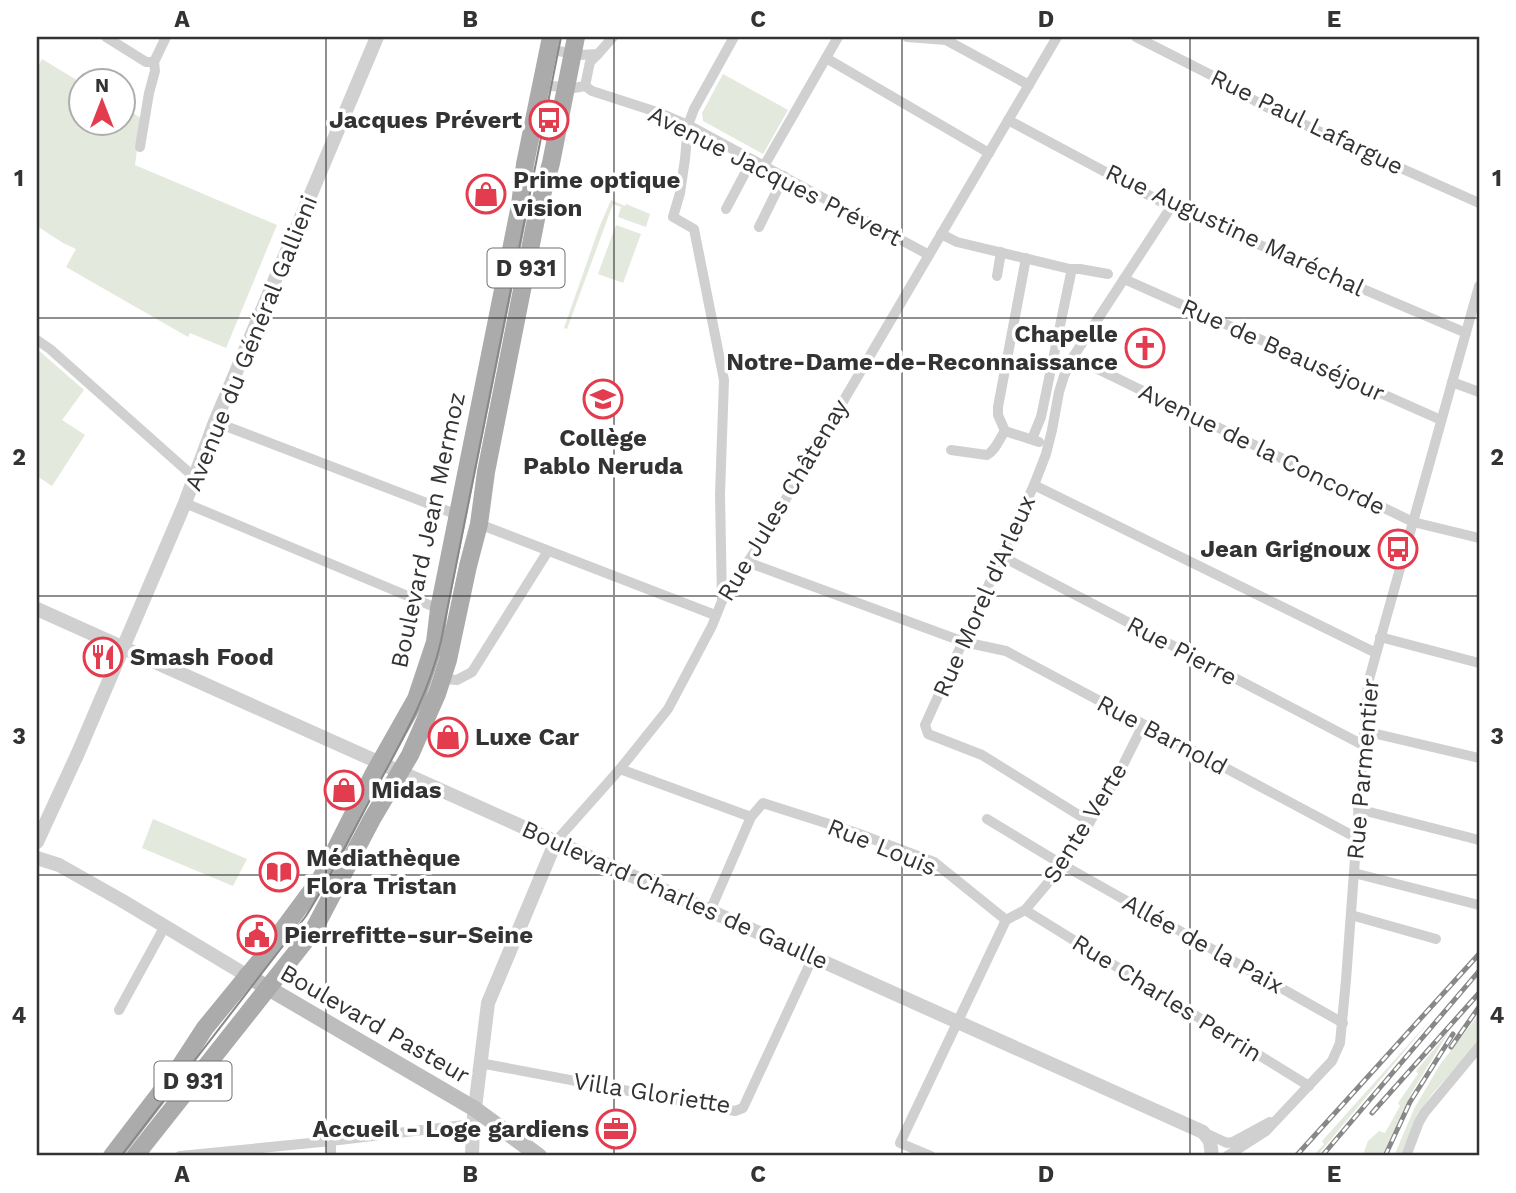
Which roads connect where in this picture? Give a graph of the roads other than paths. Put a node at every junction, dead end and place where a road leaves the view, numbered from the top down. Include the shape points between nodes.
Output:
1 (106, 37) edge
2 (166, 37) edge
3 (377, 37) edge
4 (613, 37) edge
5 (734, 37) edge
6 (838, 37) edge
7 (907, 37) edge
8 (1057, 37) edge
9 (1136, 37) edge
10 (947, 38) edge
11 (1161, 42) edge
12 (550, 43) edge
13 (574, 45) edge
14 (598, 54) junction
15 (826, 58) junction
16 (154, 62) junction
17 (541, 85) junction
18 (1029, 85) junction
19 (585, 86) junction
20 (566, 88) junction
21 (1008, 120) junction
22 (688, 125) junction
23 (140, 147) dead end
24 (989, 153) junction
25 (752, 159) junction
26 (764, 166) junction
27 (784, 176) junction
28 (1479, 203) edge
29 (1171, 206) junction
30 (726, 209) dead end
31 (760, 227) dead end
32 (941, 234) junction
33 (1000, 252) junction
34 (929, 256) junction
35 (1026, 258) junction
36 (1070, 269) junction
37 (1108, 274) dead end
38 (997, 276) dead end
39 (1124, 279) junction
40 (1479, 286) edge
41 (1466, 333) junction
42 (37, 340) edge
43 (1073, 357) junction
44 (1452, 382) junction
45 (1479, 392) edge
46 (1441, 420) junction
47 (215, 422) junction
48 (1005, 431) junction
49 (1032, 439) junction
50 (1048, 445) junction
51 (951, 450) dead end
52 (194, 477) junction
53 (1034, 485) junction
54 (185, 503) junction
55 (458, 515) junction
56 (1413, 522) junction
57 (479, 524) junction
58 (1479, 538) edge
59 (548, 551) junction
60 (1001, 556) junction
61 (747, 562) junction
62 (722, 601) junction
63 (37, 609) edge
64 (439, 609) junction
65 (715, 615) junction
66 (1381, 637) junction
67 (964, 642) junction
68 (122, 648) junction
69 (1376, 653) junction
70 (1479, 663) edge
71 (443, 678) junction
72 (1143, 725) junction
73 (1364, 731) junction
74 (1363, 746) junction
75 (1479, 758) edge
76 (380, 764) junction
77 (620, 769) junction
78 (400, 773) junction
79 (1358, 809) junction
80 (751, 817) junction
81 (987, 818) dead end
82 (1090, 822) junction
83 (1357, 838) junction
84 (1479, 840) edge
85 (556, 841) junction
86 (37, 842) edge
87 (37, 858) edge
88 (1063, 866) junction
89 (1354, 873) junction
90 (1479, 905) edge
91 (1025, 910) junction
92 (710, 911) junction
93 (1351, 915) junction
94 (1006, 920) junction
95 (165, 926) junction
96 (1436, 939) dead end
97 (813, 957) junction
98 (246, 975) junction
99 (268, 988) junction
100 (119, 1010) dead end
101 (957, 1021) junction
102 (1343, 1023) junction
103 (1479, 1047) edge
104 (480, 1063) junction
105 (1309, 1086) junction
106 (474, 1116) junction
107 (1279, 1118) junction
108 (1203, 1132) junction
109 (331, 1141) junction
110 (112, 1156) edge
111 (135, 1156) edge
112 (180, 1156) edge
113 (331, 1156) edge
114 (472, 1156) edge
115 (539, 1156) edge
116 (931, 1156) edge
117 (1212, 1156) edge
118 (1227, 1156) edge
119 (1406, 1156) edge

1 - 16 street via 146,62
2 - 16 street
3 - 47 street, Avenue du Général Gallieni
4 - 14 street
5 - 22 street
6 - 15 street
7 - 10 street
8 - 18 street, Rue Jules Châtenay
9 - 11 street, Rue Paul Lafargue
10 - 18 street
11 - 28 street, Rue Paul Lafargue via 1262,105
12 - 13 street
12 - 17 main road, Boulevard Jean Mermoz / D 931
13 - 14 street
13 - 20 main road, Boulevard Jean Mermoz / D 931
14 - 19 street via 590,62
15 - 24 street
15 - 26 street
16 - 23 street
17 - 20 street, Avenue Jacques Prévert
17 - 55 main road, Boulevard Jean Mermoz / D 931
18 - 21 street, Rue Jules Châtenay
19 - 20 street, Avenue Jacques Prévert
19 - 22 street, Avenue Jacques Prévert
20 - 57 main road, Boulevard Jean Mermoz / D 931 via 530,249
21 - 24 street, Rue Jules Châtenay
21 - 29 street, Rue Augustine Maréchal
22 - 25 street, Avenue Jacques Prévert
22 - 62 street via 673,217 694,229 723,380
24 - 32 street, Rue Jules Châtenay
25 - 26 street, Avenue Jacques Prévert
25 - 30 street
26 - 27 street, Avenue Jacques Prévert
27 - 31 street
27 - 34 street, Avenue Jacques Prévert
29 - 39 street
29 - 41 street, Rue Augustine Maréchal
32 - 33 street
32 - 34 street, Rue Jules Châtenay
33 - 35 street
33 - 38 street
34 - 61 street, Rue Jules Châtenay
35 - 36 street
35 - 48 street via 998,407
36 - 37 street
36 - 49 street via 1041,416
39 - 43 street
39 - 46 street, Rue de Beauséjour
40 - 41 street, Rue Parmentier
41 - 44 street, Rue Parmentier
42 - 52 street
43 - 50 street via 1059,392
43 - 56 street, Avenue de la Concorde
44 - 45 street
44 - 46 street, Rue Parmentier
46 - 56 street, Rue Parmentier
47 - 52 street, Avenue du Général Gallieni
47 - 55 street
48 - 49 street
48 - 51 street via 987,456
49 - 50 street
50 - 53 street
52 - 54 street, Avenue du Général Gallieni
53 - 60 street, Rue Morel d'Arleux
53 - 69 street, Rue Morel d'Arleux
54 - 64 street
54 - 68 street, Avenue du Général Gallieni
55 - 64 main road, Boulevard Jean Mermoz / D 931
56 - 58 street, Avenue de la Concorde
56 - 66 street, Rue Parmentier
57 - 59 street
57 - 71 main road, Boulevard Jean Mermoz / D 931
59 - 65 street
59 - 71 street via 472,672 457,680
60 - 67 street, Rue Morel d'Arleux
60 - 74 street, Rue Pierre
61 - 62 street, Rue Jules Châtenay
61 - 67 street, Rue Barnold
62 - 65 street, Rue Jules Châtenay
63 - 68 street, Boulevard Charles de Gaulle
64 - 76 main road, Boulevard Jean Mermoz / D 931 via 435,642 416,699
65 - 77 street, Rue Jules Châtenay via 668,709
66 - 69 street, Rue Parmentier
66 - 70 street
67 - 72 street, Rue Barnold via 1006,651
67 - 82 street, Rue Morel d'Arleux via 925,726 928,734 982,755
68 - 76 street, Boulevard Charles de Gaulle
68 - 86 street, Avenue du Général Gallieni
69 - 73 street, Rue Parmentier
71 - 78 main road, Boulevard Jean Mermoz / D 931
72 - 82 street, Sente Verte
72 - 83 street, Rue Barnold
73 - 74 street, Rue Parmentier
73 - 75 street
74 - 79 street, Rue Parmentier
76 - 78 street, Boulevard Charles de Gaulle
76 - 98 main road, Boulevard Jean Mermoz / D 931 via 321,878
77 - 80 street
77 - 85 street, Rue Jules Châtenay
78 - 85 street, Boulevard Charles de Gaulle
78 - 99 main road, Boulevard Jean Mermoz / D 931 via 313,931
79 - 83 street, Rue Parmentier
79 - 84 street
80 - 92 street
80 - 94 street, Rue Louis via 763,803 934,862
81 - 88 street, Allée de la Paix
82 - 88 street, Sente Verte
83 - 89 street, Rue Parmentier
85 - 92 street, Boulevard Charles de Gaulle
85 - 104 street via 488,1003
87 - 95 street, Boulevard Pasteur
88 - 91 street, Sente Verte
88 - 102 street, Allée de la Paix
89 - 90 street
89 - 93 street, Rue Parmentier
91 - 94 street, Sente Verte
91 - 105 street, Rue Charles Perrin
92 - 97 street, Boulevard Charles de Gaulle
93 - 96 street
93 - 102 street, Rue Parmentier
94 - 101 street
95 - 98 street, Boulevard Pasteur
95 - 100 street
97 - 101 street, Boulevard Charles de Gaulle
97 - 104 street, Villa Gloriette via 743,1108 735,1111
98 - 99 main road, Boulevard Pasteur
98 - 110 main road, Boulevard Jean Mermoz / D 931
99 - 106 main road, Boulevard Pasteur
99 - 111 main road, Boulevard Jean Mermoz / D 931
101 - 108 street, Boulevard Charles de Gaulle
101 - 116 street via 900,1143
102 - 105 street, Rue Parmentier via 1332,1061
103 - 119 street via 1425,1112
104 - 106 street
105 - 107 street, Rue Parmentier
106 - 109 street
106 - 114 street
106 - 115 main road, Boulevard Pasteur
107 - 108 street, Rue Parmentier via 1233,1142
107 - 118 street, Rue Parmentier via 1260,1137
108 - 117 street via 1210,1140
109 - 112 street
109 - 113 street

